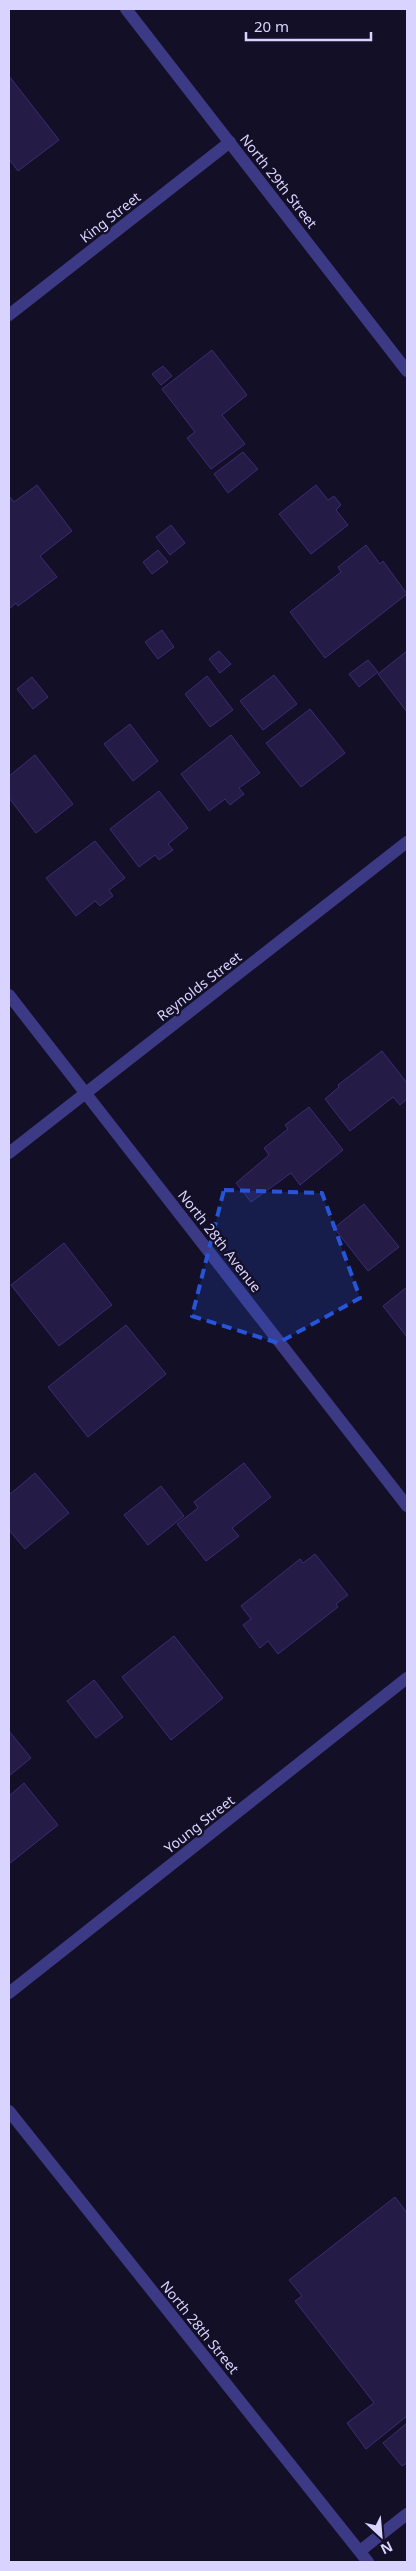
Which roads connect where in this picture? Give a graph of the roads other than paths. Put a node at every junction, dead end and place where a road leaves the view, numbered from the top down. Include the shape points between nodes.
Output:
1 (126, 9) edge
2 (230, 142) junction
3 (9, 315) edge
4 (407, 371) edge
5 (407, 842) edge
6 (9, 995) edge
7 (85, 1093) junction
8 (9, 1153) edge
9 (407, 1506) edge
10 (407, 1678) edge
11 (9, 1993) edge
12 (9, 2111) edge
13 (407, 2514) edge
14 (360, 2551) junction
15 (368, 2562) edge

1 - 2 street, North 29th Street
2 - 3 street, King Street
2 - 4 street, North 29th Street
5 - 7 street, Reynolds Street
6 - 7 street, North 28th Avenue
7 - 8 street, Reynolds Street
7 - 9 street, North 28th Avenue
10 - 11 street, Young Street
12 - 14 street, North 28th Street
13 - 14 street
14 - 15 street, North 28th Street

